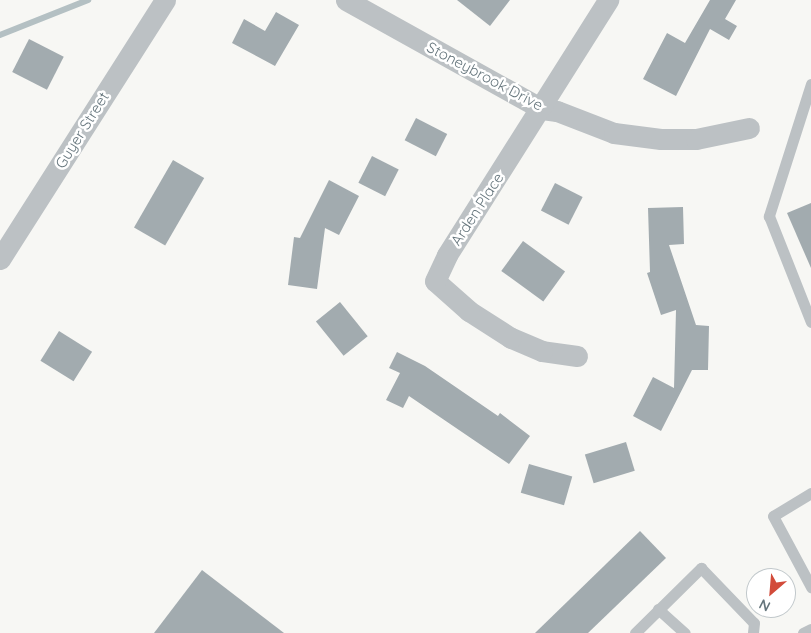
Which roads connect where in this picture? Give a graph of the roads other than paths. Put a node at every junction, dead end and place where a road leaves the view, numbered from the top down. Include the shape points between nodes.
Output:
1 (164, 0) edge
2 (346, 0) edge
3 (608, 0) edge
4 (811, 84) edge
5 (542, 109) junction
6 (749, 128) dead end
7 (0, 260) edge
8 (811, 322) edge
9 (577, 356) dead end
10 (811, 492) edge
11 (811, 587) edge
12 (658, 609) junction
13 (811, 629) edge
14 (635, 633) edge
15 (685, 633) edge
16 (753, 633) edge
17 (803, 633) edge

1 - 7 street, Guyer Street
2 - 5 street, Stoneybrook Drive
3 - 5 street, Arden Place
4 - 8 lane via 769,216
5 - 6 street, Stoneybrook Drive via 557,111 614,133 661,139 696,139
5 - 9 street, Arden Place via 447,255 436,281 469,311 510,338 542,351
10 - 11 lane via 773,516
12 - 14 lane
12 - 15 lane
12 - 16 lane via 701,568 754,624
13 - 17 lane

